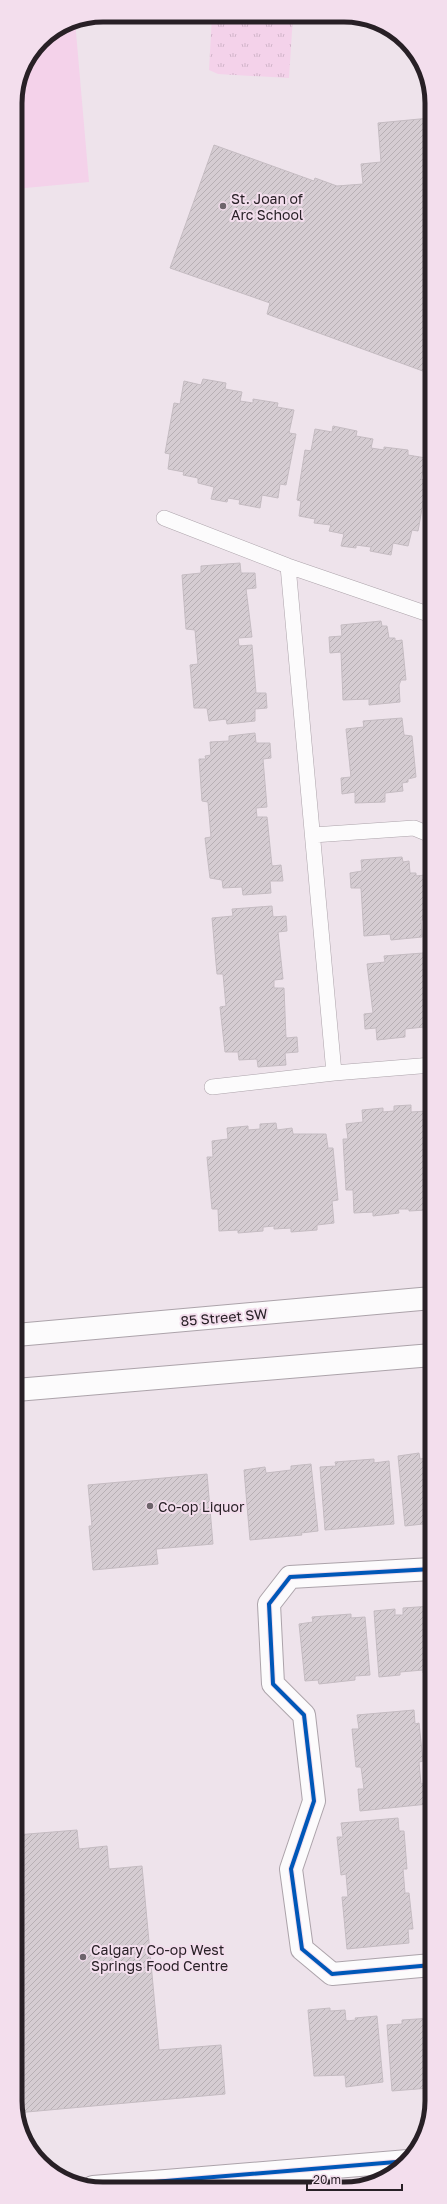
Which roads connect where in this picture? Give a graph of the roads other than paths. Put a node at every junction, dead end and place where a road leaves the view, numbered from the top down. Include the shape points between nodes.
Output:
1 (164, 518) dead end
2 (288, 566) junction
3 (425, 613) edge
4 (425, 832) edge
5 (313, 835) junction
6 (425, 1066) edge
7 (334, 1073) junction
8 (212, 1087) dead end
9 (425, 1299) edge
10 (22, 1334) edge
11 (425, 1356) edge
12 (22, 1389) edge
13 (425, 1569) edge
14 (425, 1966) edge
15 (395, 2163) edge
16 (156, 2182) edge

1 - 2 lane
2 - 3 lane
2 - 5 lane
4 - 5 lane via 414,828
5 - 7 lane
6 - 7 lane
7 - 8 lane
9 - 10 street, 85 Street SW
11 - 12 street
13 - 14 street via 290,1577 269,1604 273,1684 304,1715 314,1801 291,1869 302,1949 332,1974
15 - 16 street

